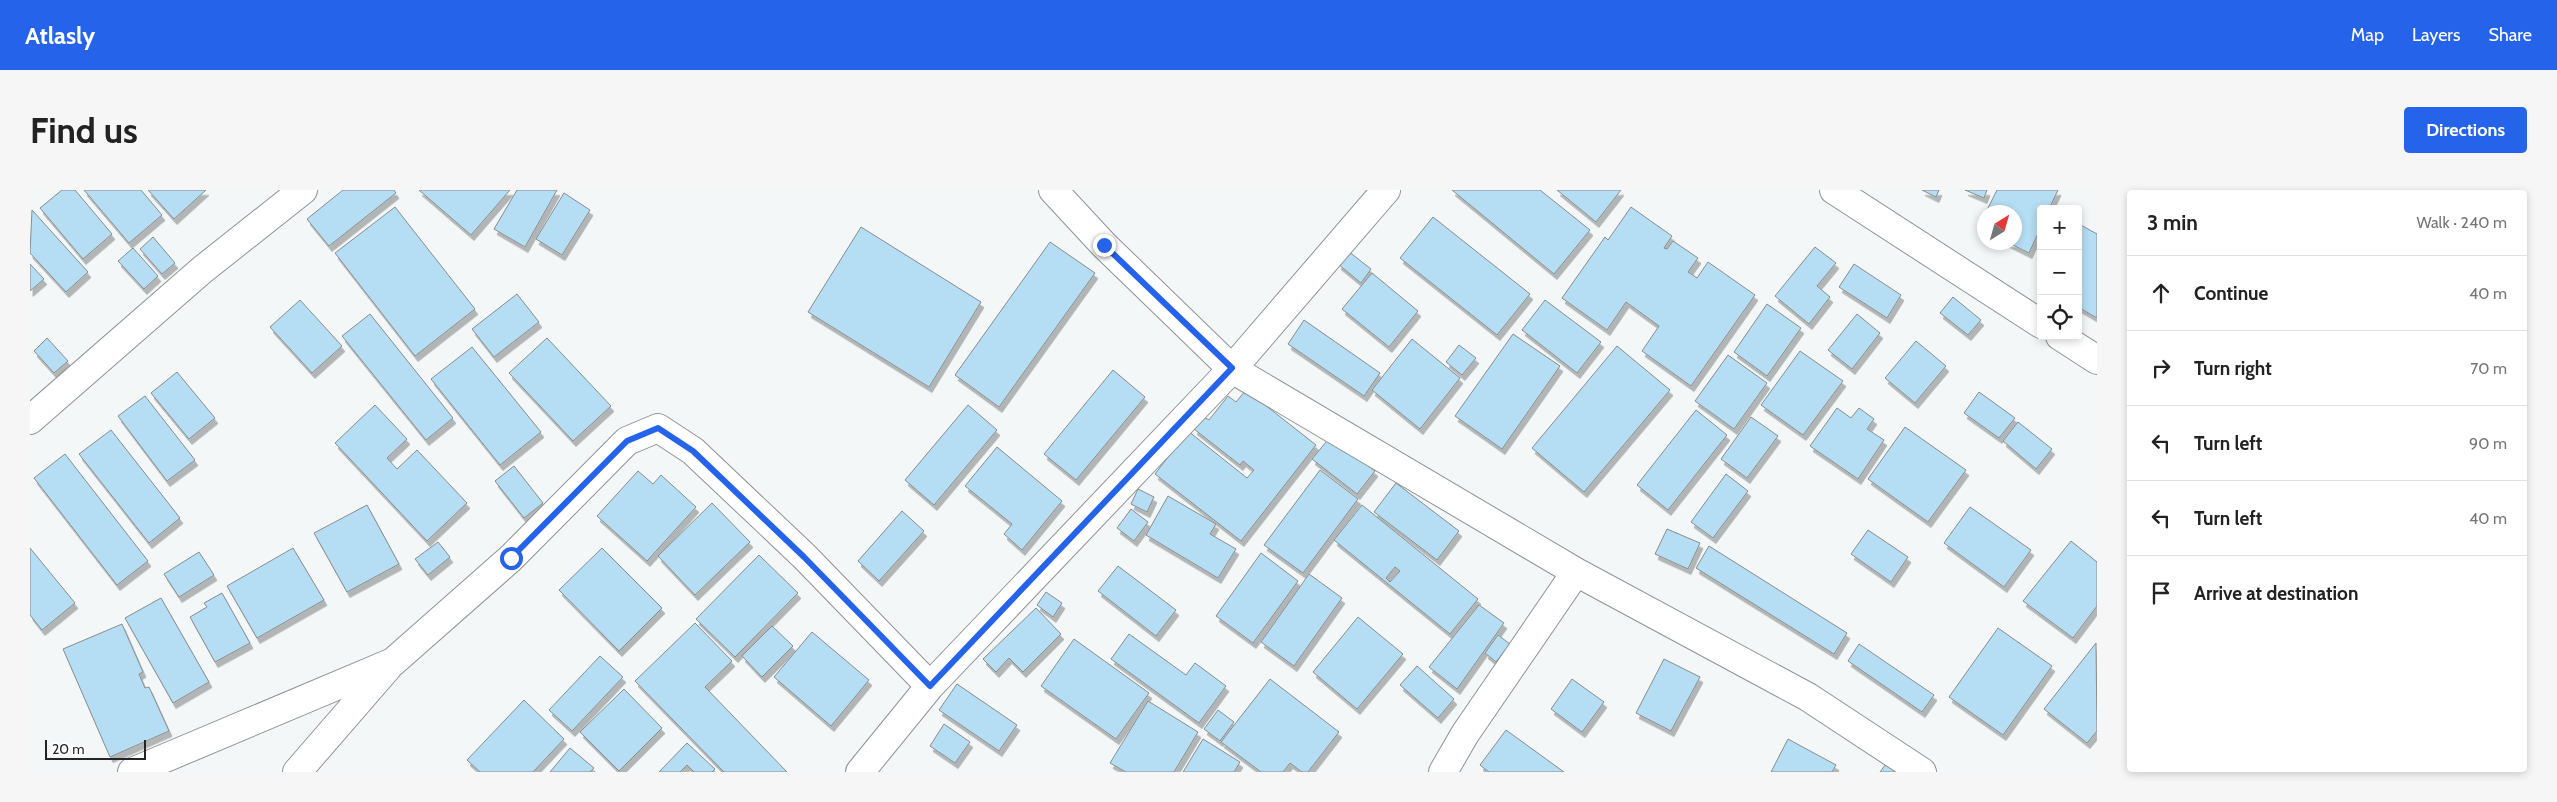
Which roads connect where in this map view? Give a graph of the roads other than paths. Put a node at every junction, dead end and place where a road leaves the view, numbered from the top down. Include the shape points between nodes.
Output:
1 (303, 190) edge
2 (1053, 190) edge
3 (1386, 190) edge
4 (1834, 190) edge
5 (2037, 321) edge
6 (2066, 340) edge
7 (2097, 360) edge
8 (1232, 368) junction
9 (30, 420) edge
10 (1576, 572) junction
11 (392, 662) junction
12 (930, 686) junction
13 (132, 772) edge
14 (297, 772) edge
15 (860, 772) edge
16 (1442, 772) edge
17 (1922, 772) edge

1 - 9 street via 202,270
2 - 8 street via 1104,245
3 - 8 street
4 - 5 street
6 - 7 street
8 - 10 street
8 - 12 street
10 - 16 street
10 - 17 street via 1808,697
11 - 12 street via 511,558 627,441 658,428 693,451 804,557
11 - 13 street
11 - 14 street
12 - 15 street

